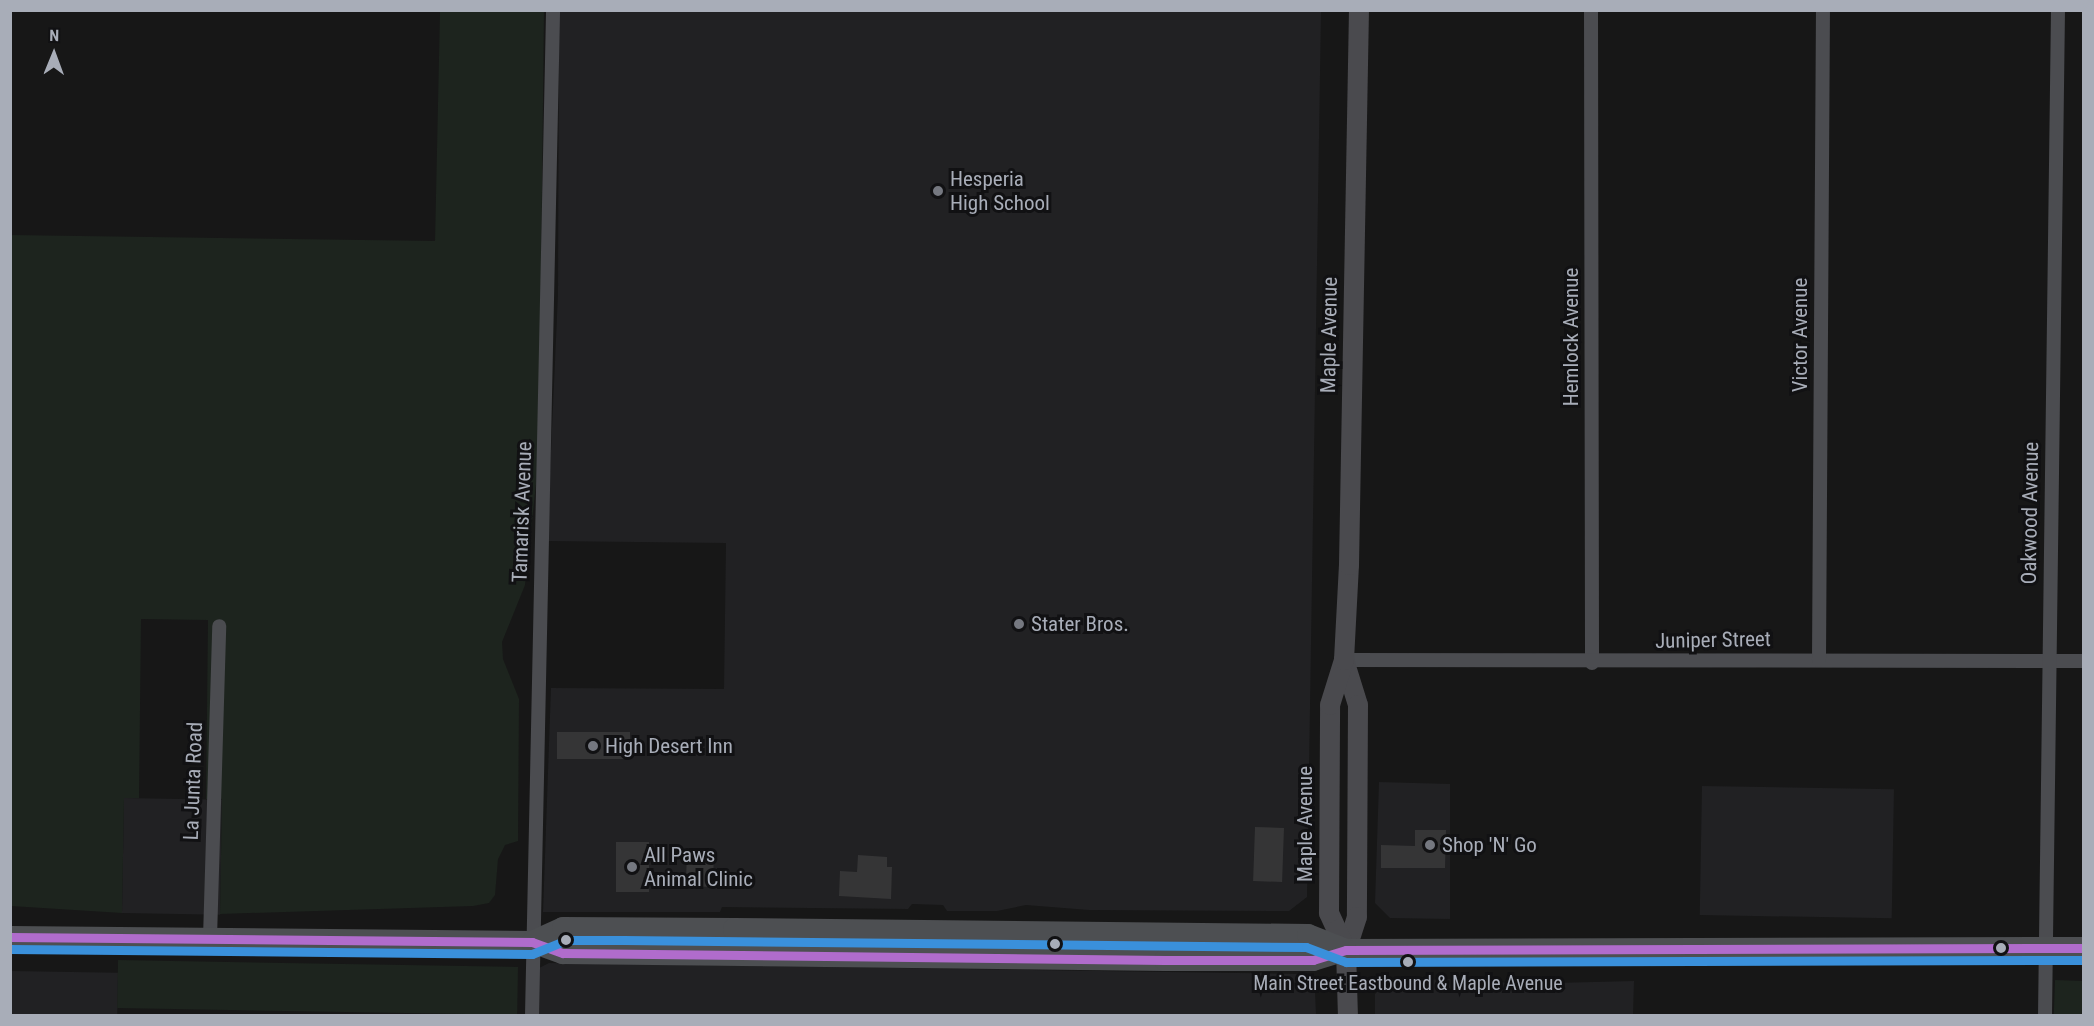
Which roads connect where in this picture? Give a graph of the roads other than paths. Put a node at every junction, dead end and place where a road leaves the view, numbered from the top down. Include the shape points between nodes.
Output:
1 (553, 10) edge
2 (1359, 10) edge
3 (1591, 10) edge
4 (1823, 10) edge
5 (2058, 10) edge
6 (219, 627) dead end
7 (1344, 660) junction
8 (1819, 660) junction
9 (2050, 660) junction
10 (2084, 661) edge
11 (1593, 663) junction
12 (928, 931) junction
13 (10, 937) edge
14 (210, 938) junction
15 (532, 942) junction
16 (2045, 948) junction
17 (2084, 948) edge
18 (1346, 950) junction
19 (840, 955) junction
20 (532, 1016) edge
21 (1348, 1016) edge
22 (2045, 1016) edge

1 - 15 street, Tamarisk Avenue
2 - 7 street, Maple Avenue
3 - 11 street, Hemlock Avenue
4 - 8 street, Victor Avenue
5 - 9 street, Oakwood Avenue
6 - 14 street, La Junta Road
7 - 11 street, Juniper Street
7 - 18 street, Maple Avenue via 1358,705 1358,917
7 - 18 street, Maple Avenue via 1330,705 1329,913
8 - 9 street, Juniper Street
8 - 11 street, Juniper Street
9 - 10 street, Juniper Street
9 - 16 street, Oakwood Avenue
12 - 15 main road via 563,928
12 - 18 main road via 1308,935
12 - 19 main road via 912,947 850,947
13 - 14 main road
14 - 15 main road
15 - 19 main road via 563,953
15 - 20 street, Tamarisk Avenue
16 - 17 main road
16 - 18 main road
16 - 22 street, Oakwood Avenue
18 - 19 main road via 1313,960
18 - 21 street, Maple Avenue

